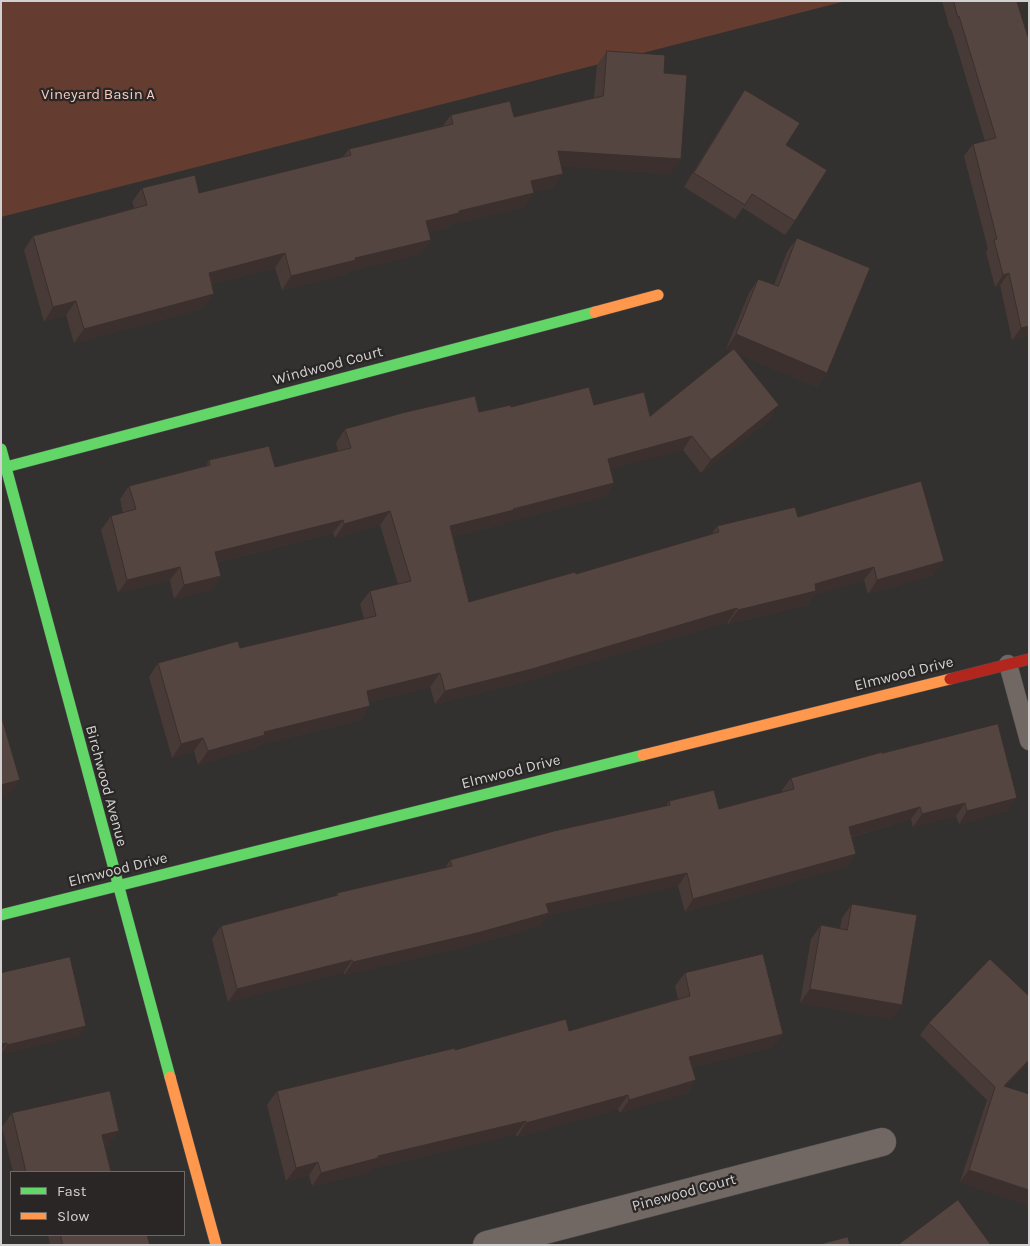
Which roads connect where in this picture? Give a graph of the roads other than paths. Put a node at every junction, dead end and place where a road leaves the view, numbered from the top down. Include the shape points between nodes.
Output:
1 (658, 295) dead end
2 (1, 449) edge
3 (6, 467) junction
4 (1029, 659) edge
5 (1008, 664) junction
6 (1029, 741) edge
7 (118, 886) junction
8 (1, 915) edge
9 (882, 1142) dead end
10 (216, 1245) edge
11 (487, 1245) edge

1 - 3 street, Windwood Court
2 - 3 street, Birchwood Avenue
3 - 7 street, Birchwood Avenue
4 - 5 street, Elmwood Drive
5 - 6 lane
5 - 7 street, Elmwood Drive
7 - 8 street, Elmwood Drive
7 - 10 street, Birchwood Avenue
9 - 11 street, Pinewood Court

